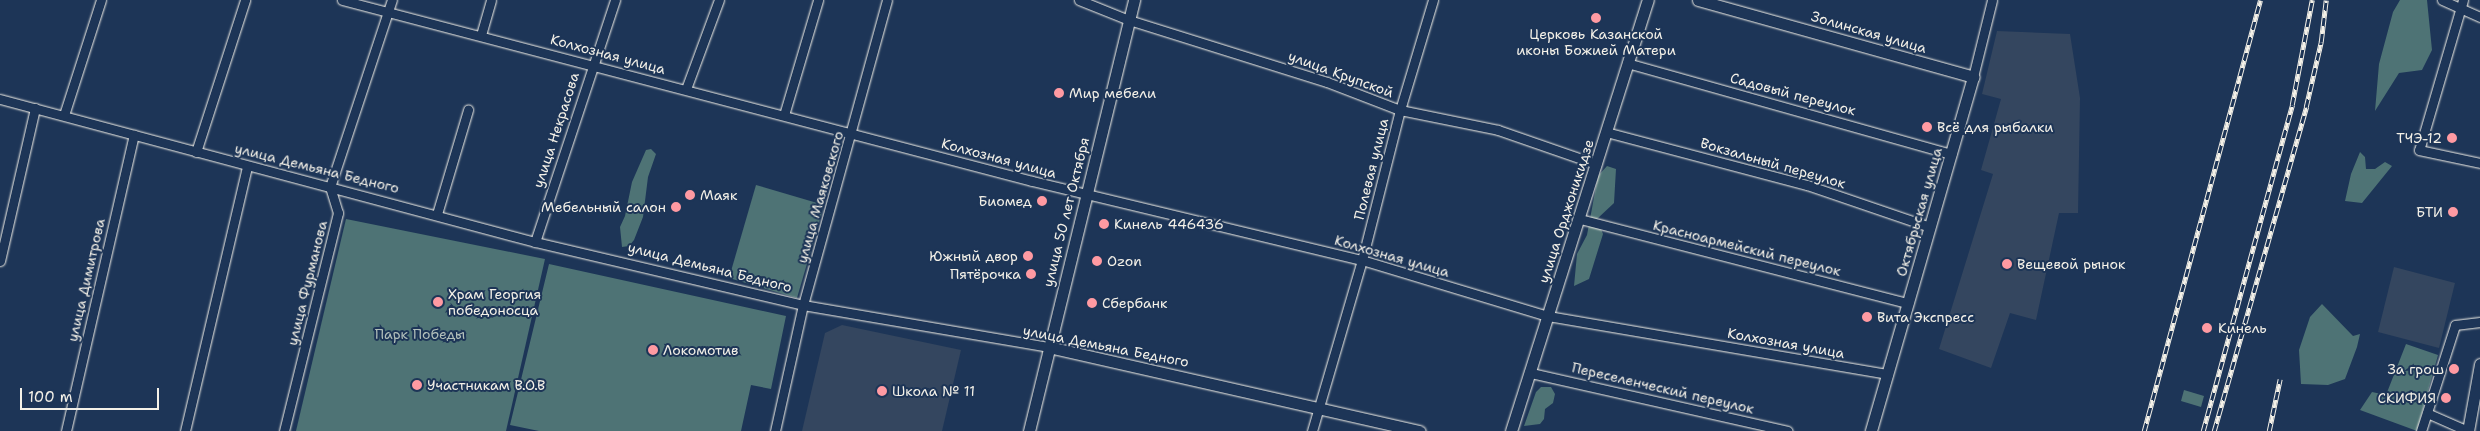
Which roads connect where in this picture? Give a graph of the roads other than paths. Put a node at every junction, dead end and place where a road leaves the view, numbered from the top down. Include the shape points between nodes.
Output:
1 (101, 0) edge
2 (245, 0) edge
3 (342, 0) edge
4 (392, 0) edge
5 (491, 0) edge
6 (615, 0) edge
7 (719, 0) edge
8 (818, 0) edge
9 (887, 0) edge
10 (1079, 0) edge
11 (1134, 0) edge
12 (1433, 0) edge
13 (1648, 0) edge
14 (1698, 0) edge
15 (1992, 0) edge
16 (2442, 0) edge
17 (2463, 0) edge
18 (2460, 10) junction
19 (388, 13) junction
20 (2480, 17) edge
21 (1129, 20) junction
22 (481, 34) junction
23 (1627, 63) junction
24 (592, 64) junction
25 (1973, 77) junction
26 (686, 89) junction
27 (0, 99) edge
28 (35, 108) junction
29 (468, 110) dead end
30 (1400, 110) junction
31 (64, 116) junction
32 (784, 116) junction
33 (1606, 132) junction
34 (853, 133) junction
35 (134, 135) junction
36 (196, 152) junction
37 (1951, 154) junction
38 (2480, 163) edge
39 (1596, 164) junction
40 (247, 166) junction
41 (330, 186) junction
42 (1085, 194) junction
43 (437, 214) junction
44 (1580, 219) junction
45 (1930, 227) junction
46 (535, 242) junction
47 (0, 260) edge
48 (1362, 260) junction
49 (1908, 303) junction
50 (803, 306) junction
51 (1548, 316) junction
52 (2480, 322) edge
53 (1049, 347) junction
54 (2480, 364) edge
55 (1531, 373) junction
56 (1888, 374) junction
57 (1319, 407) junction
58 (2427, 413) junction
59 (1873, 426) edge
60 (66, 431) edge
61 (185, 431) edge
62 (284, 431) edge
63 (775, 431) edge
64 (1029, 431) edge
65 (1312, 431) edge
66 (1420, 431) edge
67 (1511, 431) edge
68 (1788, 431) edge
69 (2421, 431) edge
70 (2468, 431) edge

1 - 31 street
2 - 36 street
3 - 19 street, Колхозная улица
4 - 19 street
5 - 22 street
6 - 24 street, улица Некрасова
7 - 26 street
8 - 32 street
9 - 34 street, улица Маяковского
10 - 21 street, улица Крупской
11 - 21 main road, улица 50 лет Октября
12 - 30 street, Полевая улица
13 - 23 main road, улица Орджоникидзе
14 - 25 main road, Золинская улица
15 - 25 street, Октябрьская улица
16 - 18 street
17 - 18 street
18 - 20 street
18 - 38 street via 2418,150
19 - 22 street, Колхозная улица
19 - 41 street
21 - 30 street, улица Крупской via 1327,82
21 - 42 main road, улица 50 лет Октября
22 - 24 street, Колхозная улица
23 - 33 main road, улица Орджоникидзе
23 - 37 street, Садовый переулок
24 - 26 street, Колхозная улица
24 - 46 street, улица Некрасова
25 - 37 main road, Октябрьская улица
26 - 32 street, Колхозная улица
27 - 28 street, улица Демьяна Бедного
28 - 31 street, улица Демьяна Бедного
28 - 47 street
29 - 43 street
30 - 39 street, улица Крупской via 1498,130
30 - 48 street, Полевая улица
31 - 35 street, улица Демьяна Бедного
32 - 34 street, Колхозная улица
33 - 39 main road, улица Орджоникидзе
33 - 45 street, Вокзальный переулок via 1807,185
34 - 42 street, Колхозная улица
34 - 50 street, улица Маяковского
35 - 36 street, улица Демьяна Бедного
35 - 60 street, улица Димитрова
36 - 40 street, улица Демьяна Бедного
37 - 45 main road, Октябрьская улица
39 - 44 main road, улица Орджоникидзе
40 - 41 street, улица Демьяна Бедного
40 - 61 street
41 - 43 street, улица Демьяна Бедного
41 - 62 street, улица Фурманова via 338,213
42 - 48 street, Колхозная улица
42 - 53 main road, улица 50 лет Октября
43 - 46 street, улица Демьяна Бедного
44 - 49 street, Красноармейский переулок
44 - 51 main road, улица Орджоникидзе
45 - 49 main road, Октябрьская улица
46 - 50 street, улица Демьяна Бедного
48 - 51 street, Колхозная улица
48 - 57 street, Полевая улица
49 - 56 main road, Октябрьская улица
50 - 53 street, улица Демьяна Бедного
50 - 63 street, улица Маяковского
51 - 55 main road, улица Орджоникидзе
51 - 56 street, Колхозная улица
52 - 58 street via 2455,325
53 - 57 main road, улица Демьяна Бедного
53 - 64 main road, улица 50 лет Октября
54 - 70 main road
55 - 67 main road, улица Орджоникидзе
55 - 68 street, Переселенческий переулок
56 - 59 main road, Октябрьская улица
57 - 65 street, Полевая улица
57 - 66 main road, улица Демьяна Бедного
58 - 69 street
58 - 70 street

